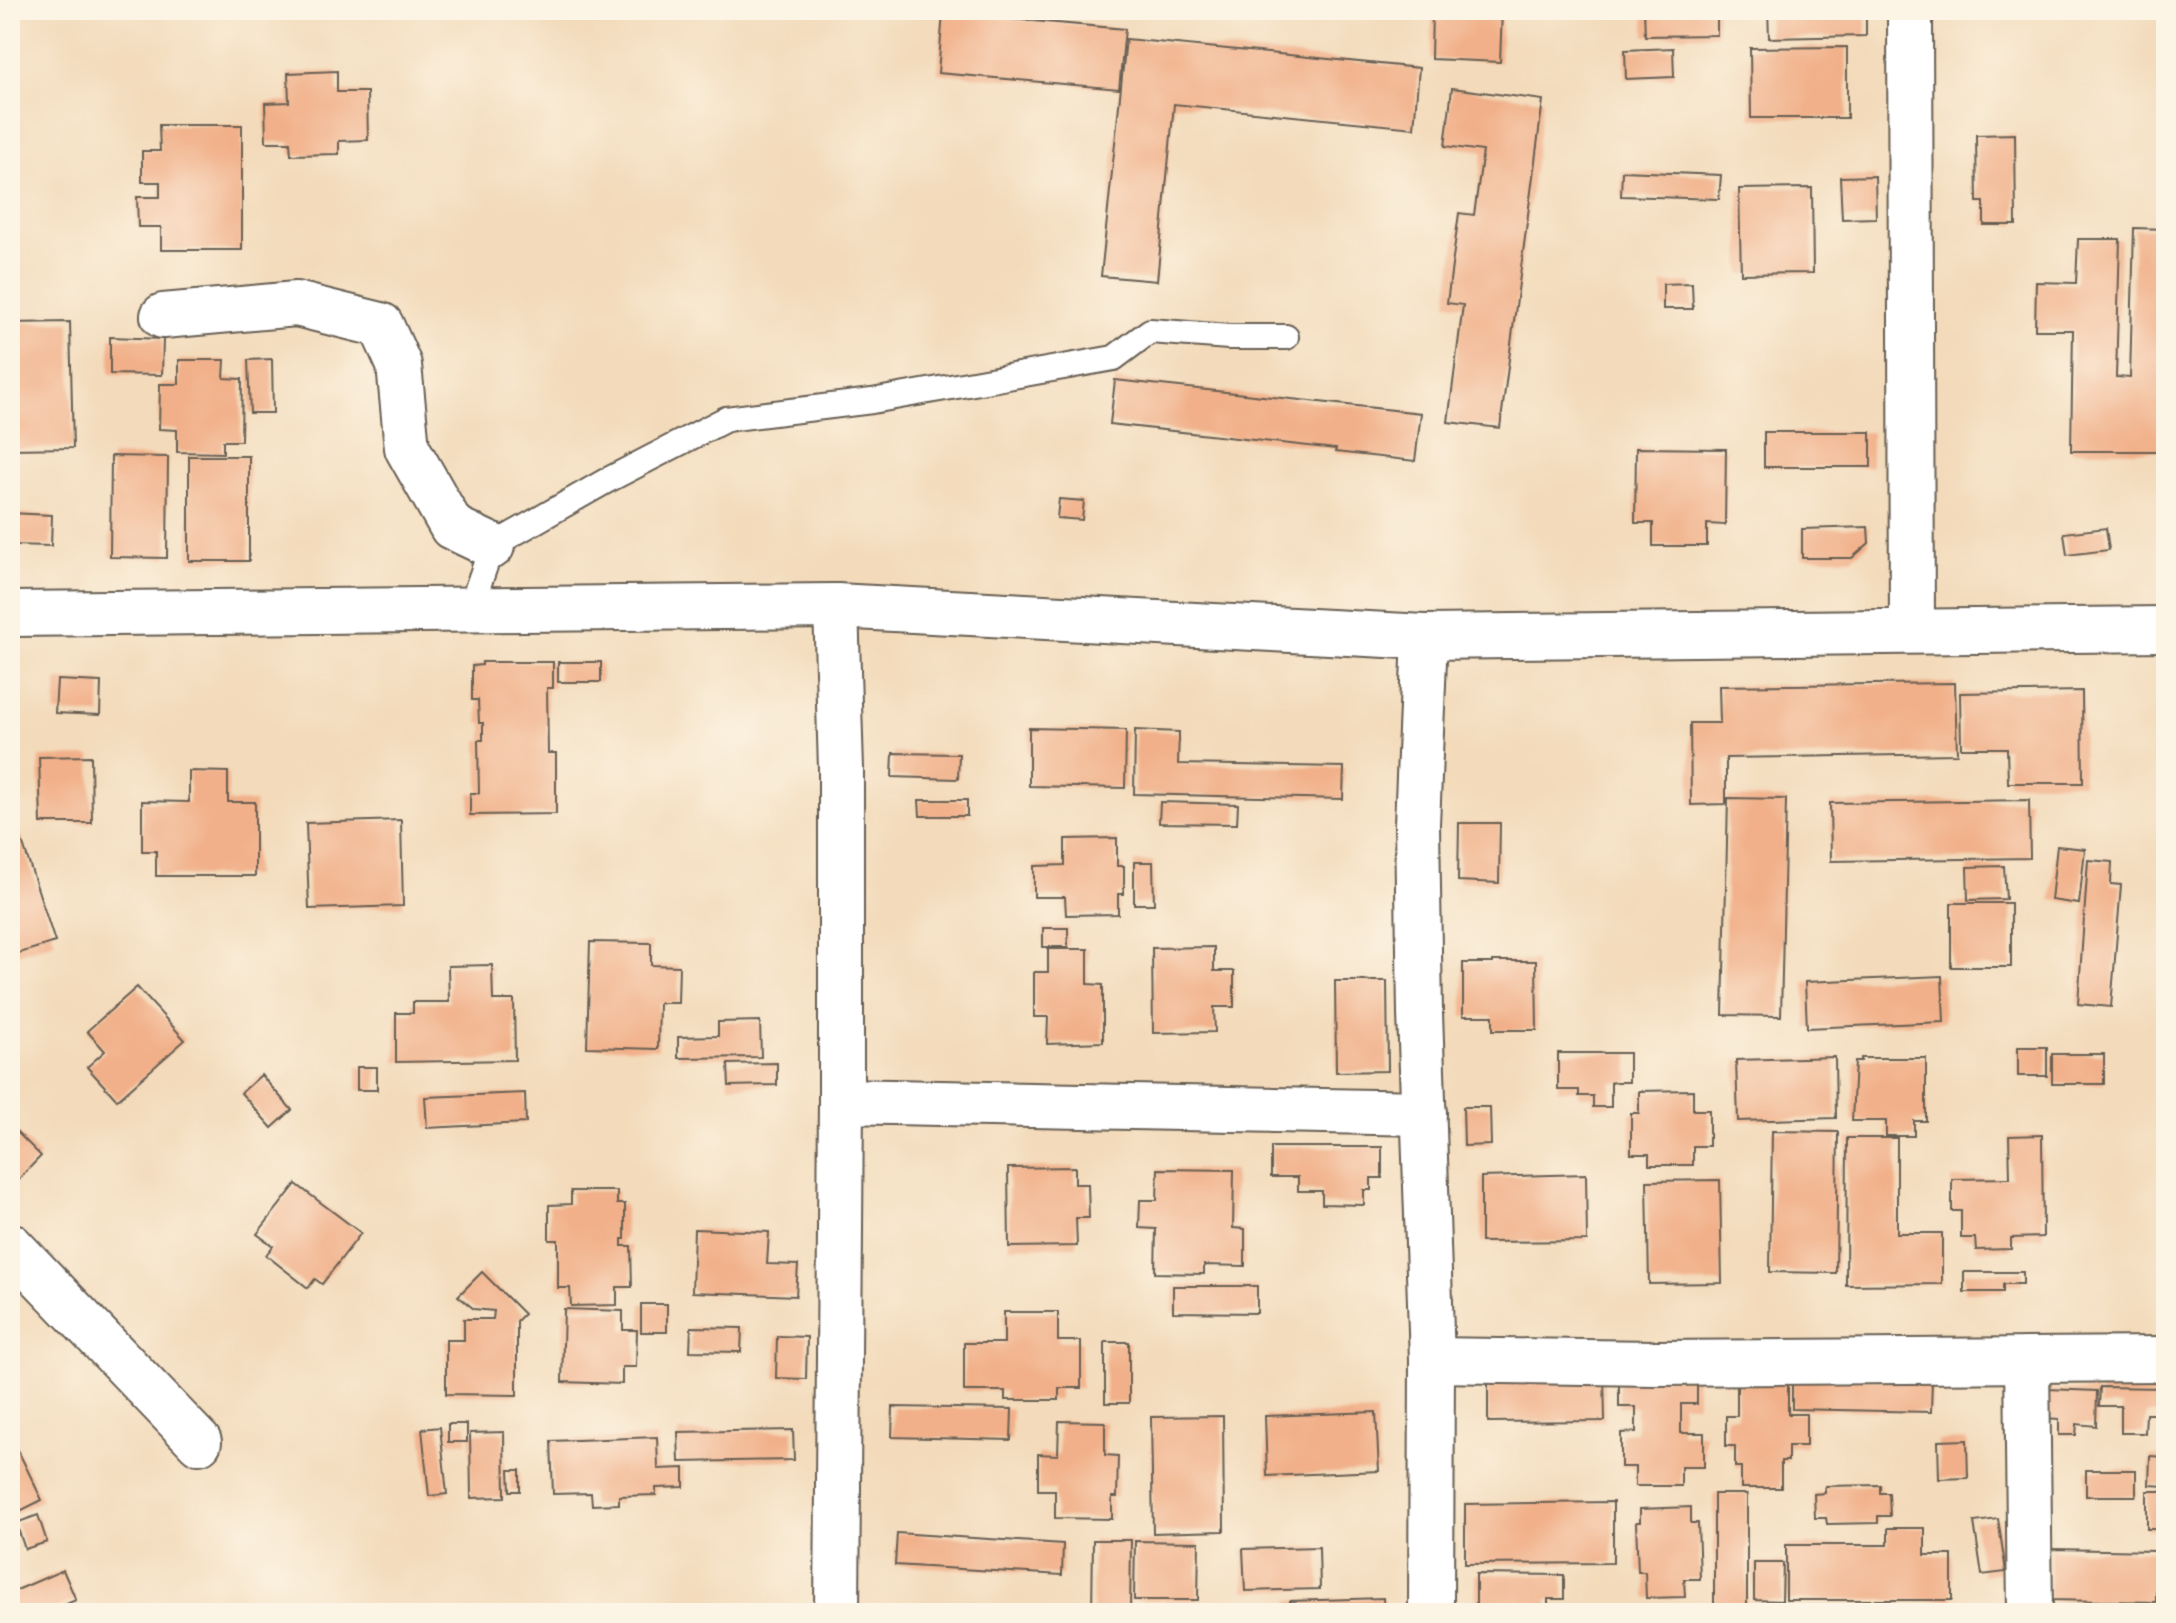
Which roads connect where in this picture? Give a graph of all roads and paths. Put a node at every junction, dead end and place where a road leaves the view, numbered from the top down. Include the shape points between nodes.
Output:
1 (1910, 10) edge
2 (163, 316) dead end
3 (1286, 337) dead end
4 (492, 546) junction
5 (836, 606) junction
6 (470, 609) junction
7 (10, 614) edge
8 (2166, 629) edge
9 (1912, 631) junction
10 (1425, 637) junction
11 (841, 1101) junction
12 (1424, 1113) junction
13 (10, 1245) edge
14 (2166, 1359) edge
15 (1432, 1360) junction
16 (2027, 1360) junction
17 (199, 1442) dead end
18 (837, 1613) edge
19 (1431, 1613) edge
20 (2030, 1613) edge

1 - 9 street
2 - 4 street via 296,304 381,325 399,365 407,448 452,527
3 - 4 lane via 1150,331 1114,358 872,401 726,419
4 - 6 lane
5 - 6 street
5 - 10 street
5 - 11 street
6 - 7 street
8 - 9 street
9 - 10 street
10 - 12 street via 1417,824
11 - 12 street
11 - 18 street
12 - 15 street
13 - 17 street
14 - 16 street
15 - 16 street
15 - 19 street
16 - 20 street

